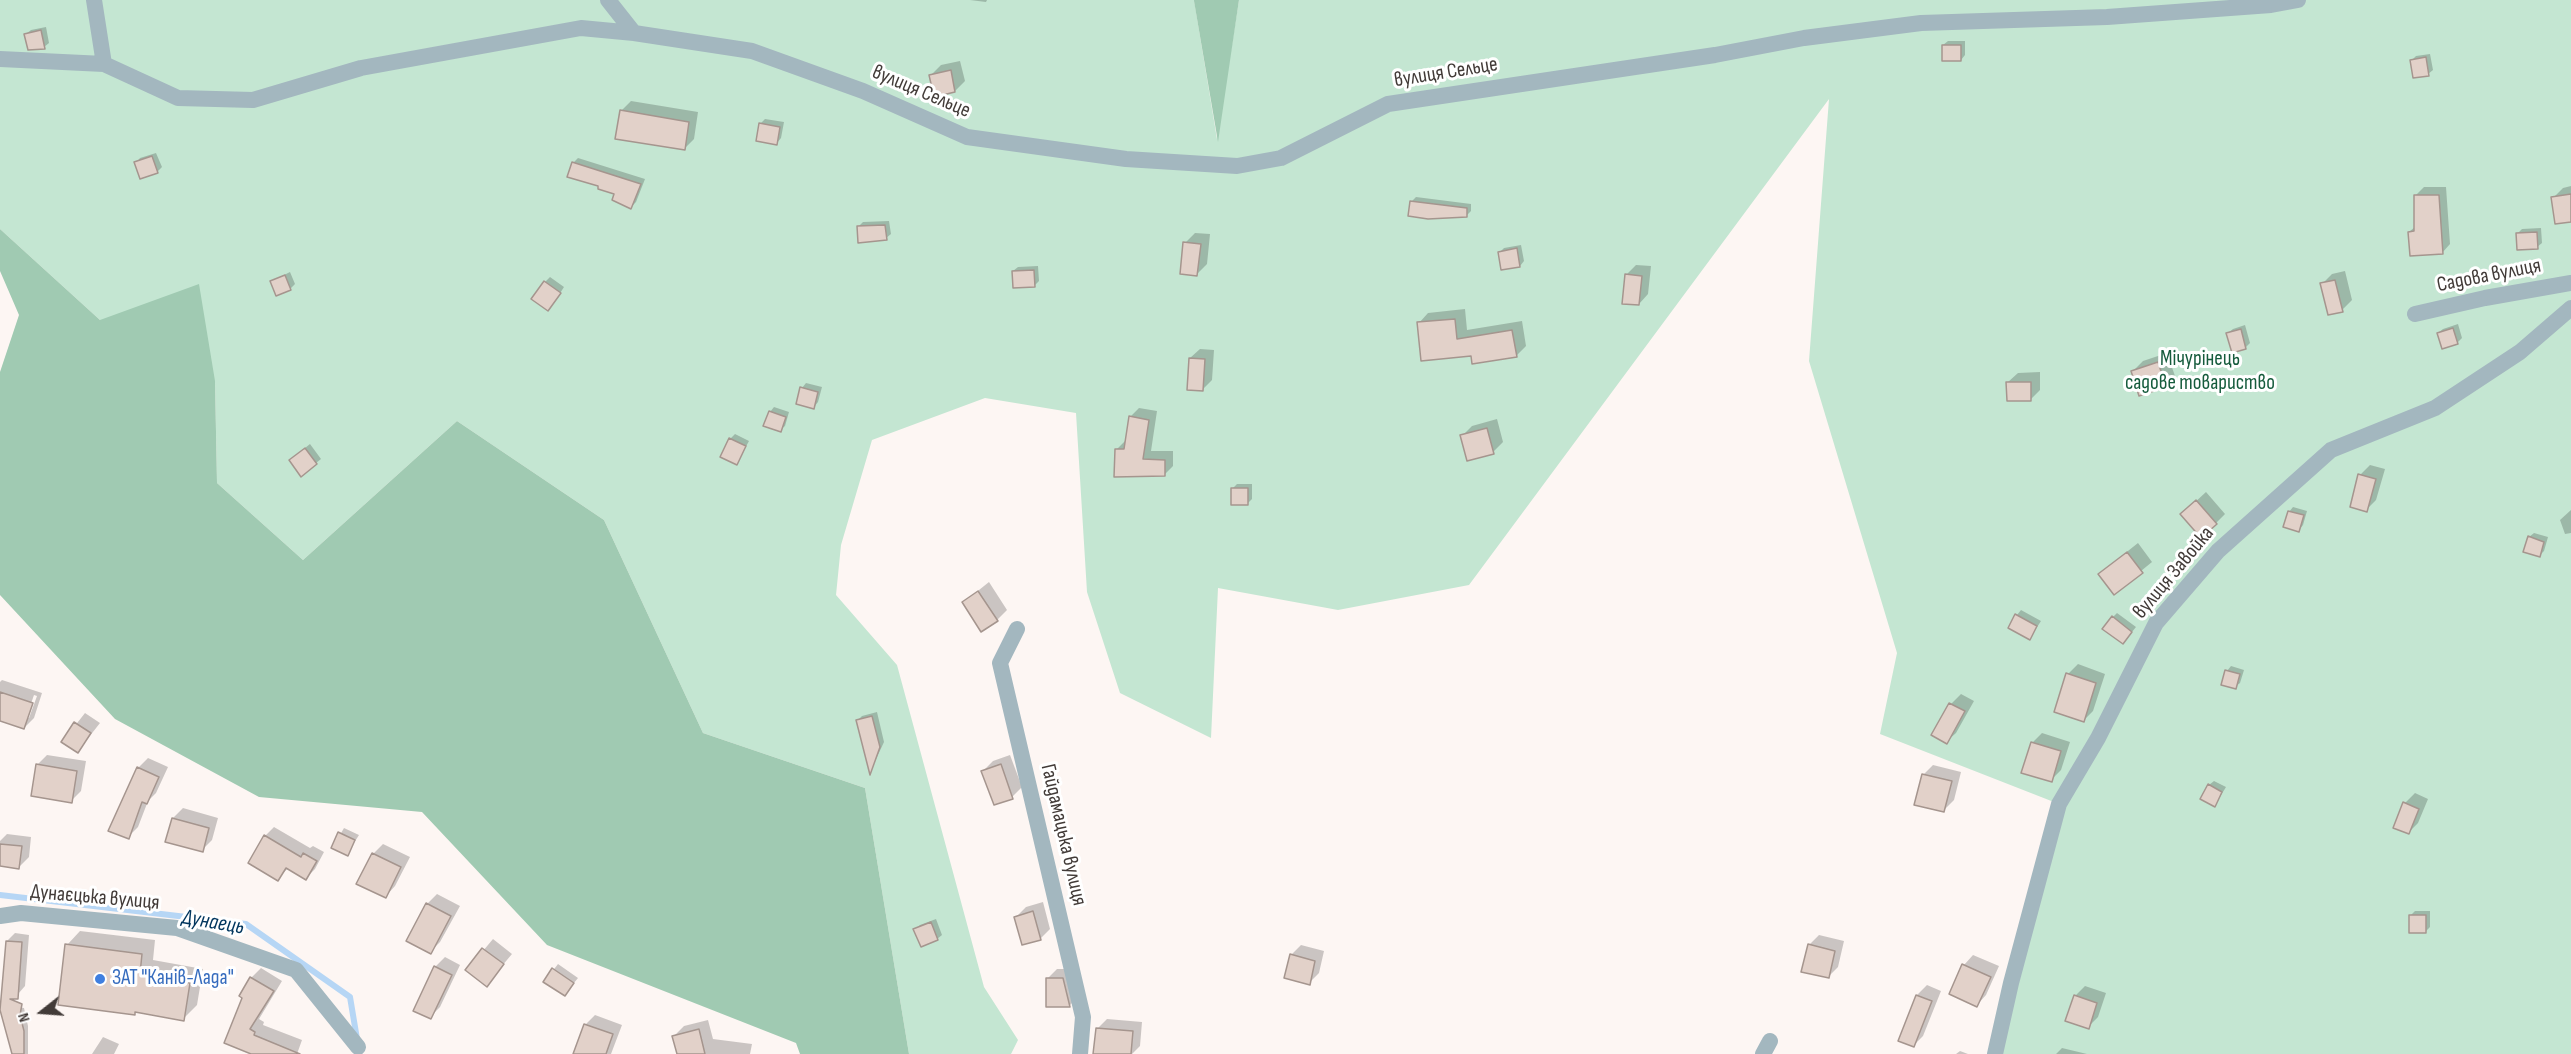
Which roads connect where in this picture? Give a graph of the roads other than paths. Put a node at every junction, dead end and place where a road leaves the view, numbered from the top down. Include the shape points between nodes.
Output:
1 (94, 0) edge
2 (608, 0) edge
3 (2298, 0) edge
4 (634, 33) junction
5 (0, 58) edge
6 (104, 64) junction
7 (2571, 283) edge
8 (2571, 309) edge
9 (2415, 314) dead end
10 (1017, 629) dead end
11 (0, 916) edge
12 (358, 1047) dead end
13 (1080, 1054) edge
14 (1995, 1054) edge

1 - 6 street
2 - 4 street
3 - 4 street, вулиця Сельце via 2107,16 1921,23 1804,38 1388,104 1281,158 1237,166 1126,159 967,137 863,91 752,51
4 - 6 street, вулиця Сельце via 581,28 361,68 254,100 178,98
5 - 6 street
7 - 9 street, Садова вулиця
8 - 14 street, вулиця Завойка via 2520,352 2435,408 2331,450 2218,551 2156,623 2098,738 2059,804
10 - 13 street, Гайдамацька вулиця via 1000,663 1083,1017
11 - 12 street, Дунаєцька вулиця via 21,913 177,928 296,970

